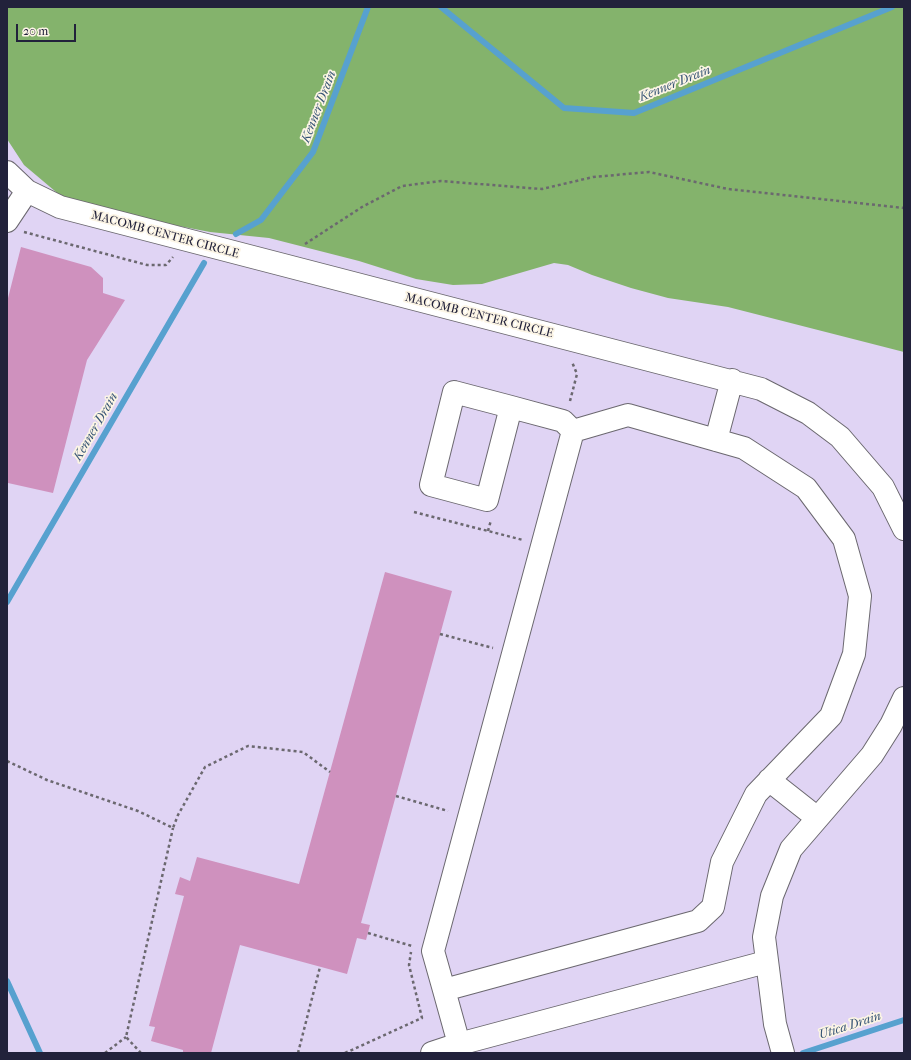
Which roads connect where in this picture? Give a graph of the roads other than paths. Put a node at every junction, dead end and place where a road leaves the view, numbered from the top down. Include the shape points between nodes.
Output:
1 (7, 172) edge
2 (27, 191) junction
3 (15, 226) edge
4 (732, 380) junction
5 (511, 407) junction
6 (568, 426) junction
7 (716, 440) junction
8 (904, 529) edge
9 (904, 698) edge
10 (770, 780) junction
11 (816, 817) junction
12 (766, 962) junction
13 (444, 990) junction
14 (459, 1044) junction
15 (432, 1053) edge
16 (783, 1053) edge

1 - 2 street, MACOMB CENTER CIRCLE
2 - 3 street
2 - 4 street, MACOMB CENTER CIRCLE via 60,207 149,231
4 - 7 street
4 - 8 street, MACOMB CENTER CIRCLE via 761,389 808,413 840,436 883,487
5 - 5 street via 454,392 431,485 487,500
5 - 6 street
6 - 7 street via 628,415
6 - 13 street via 433,951
7 - 10 street via 744,448 806,488 844,539 860,596 854,654 831,716
9 - 11 street via 872,755
10 - 11 street
10 - 13 street via 756,794 722,862 713,907 698,921
11 - 12 street via 791,848 772,896 764,937
12 - 14 street
12 - 16 street via 775,1024
13 - 14 street
14 - 15 street

